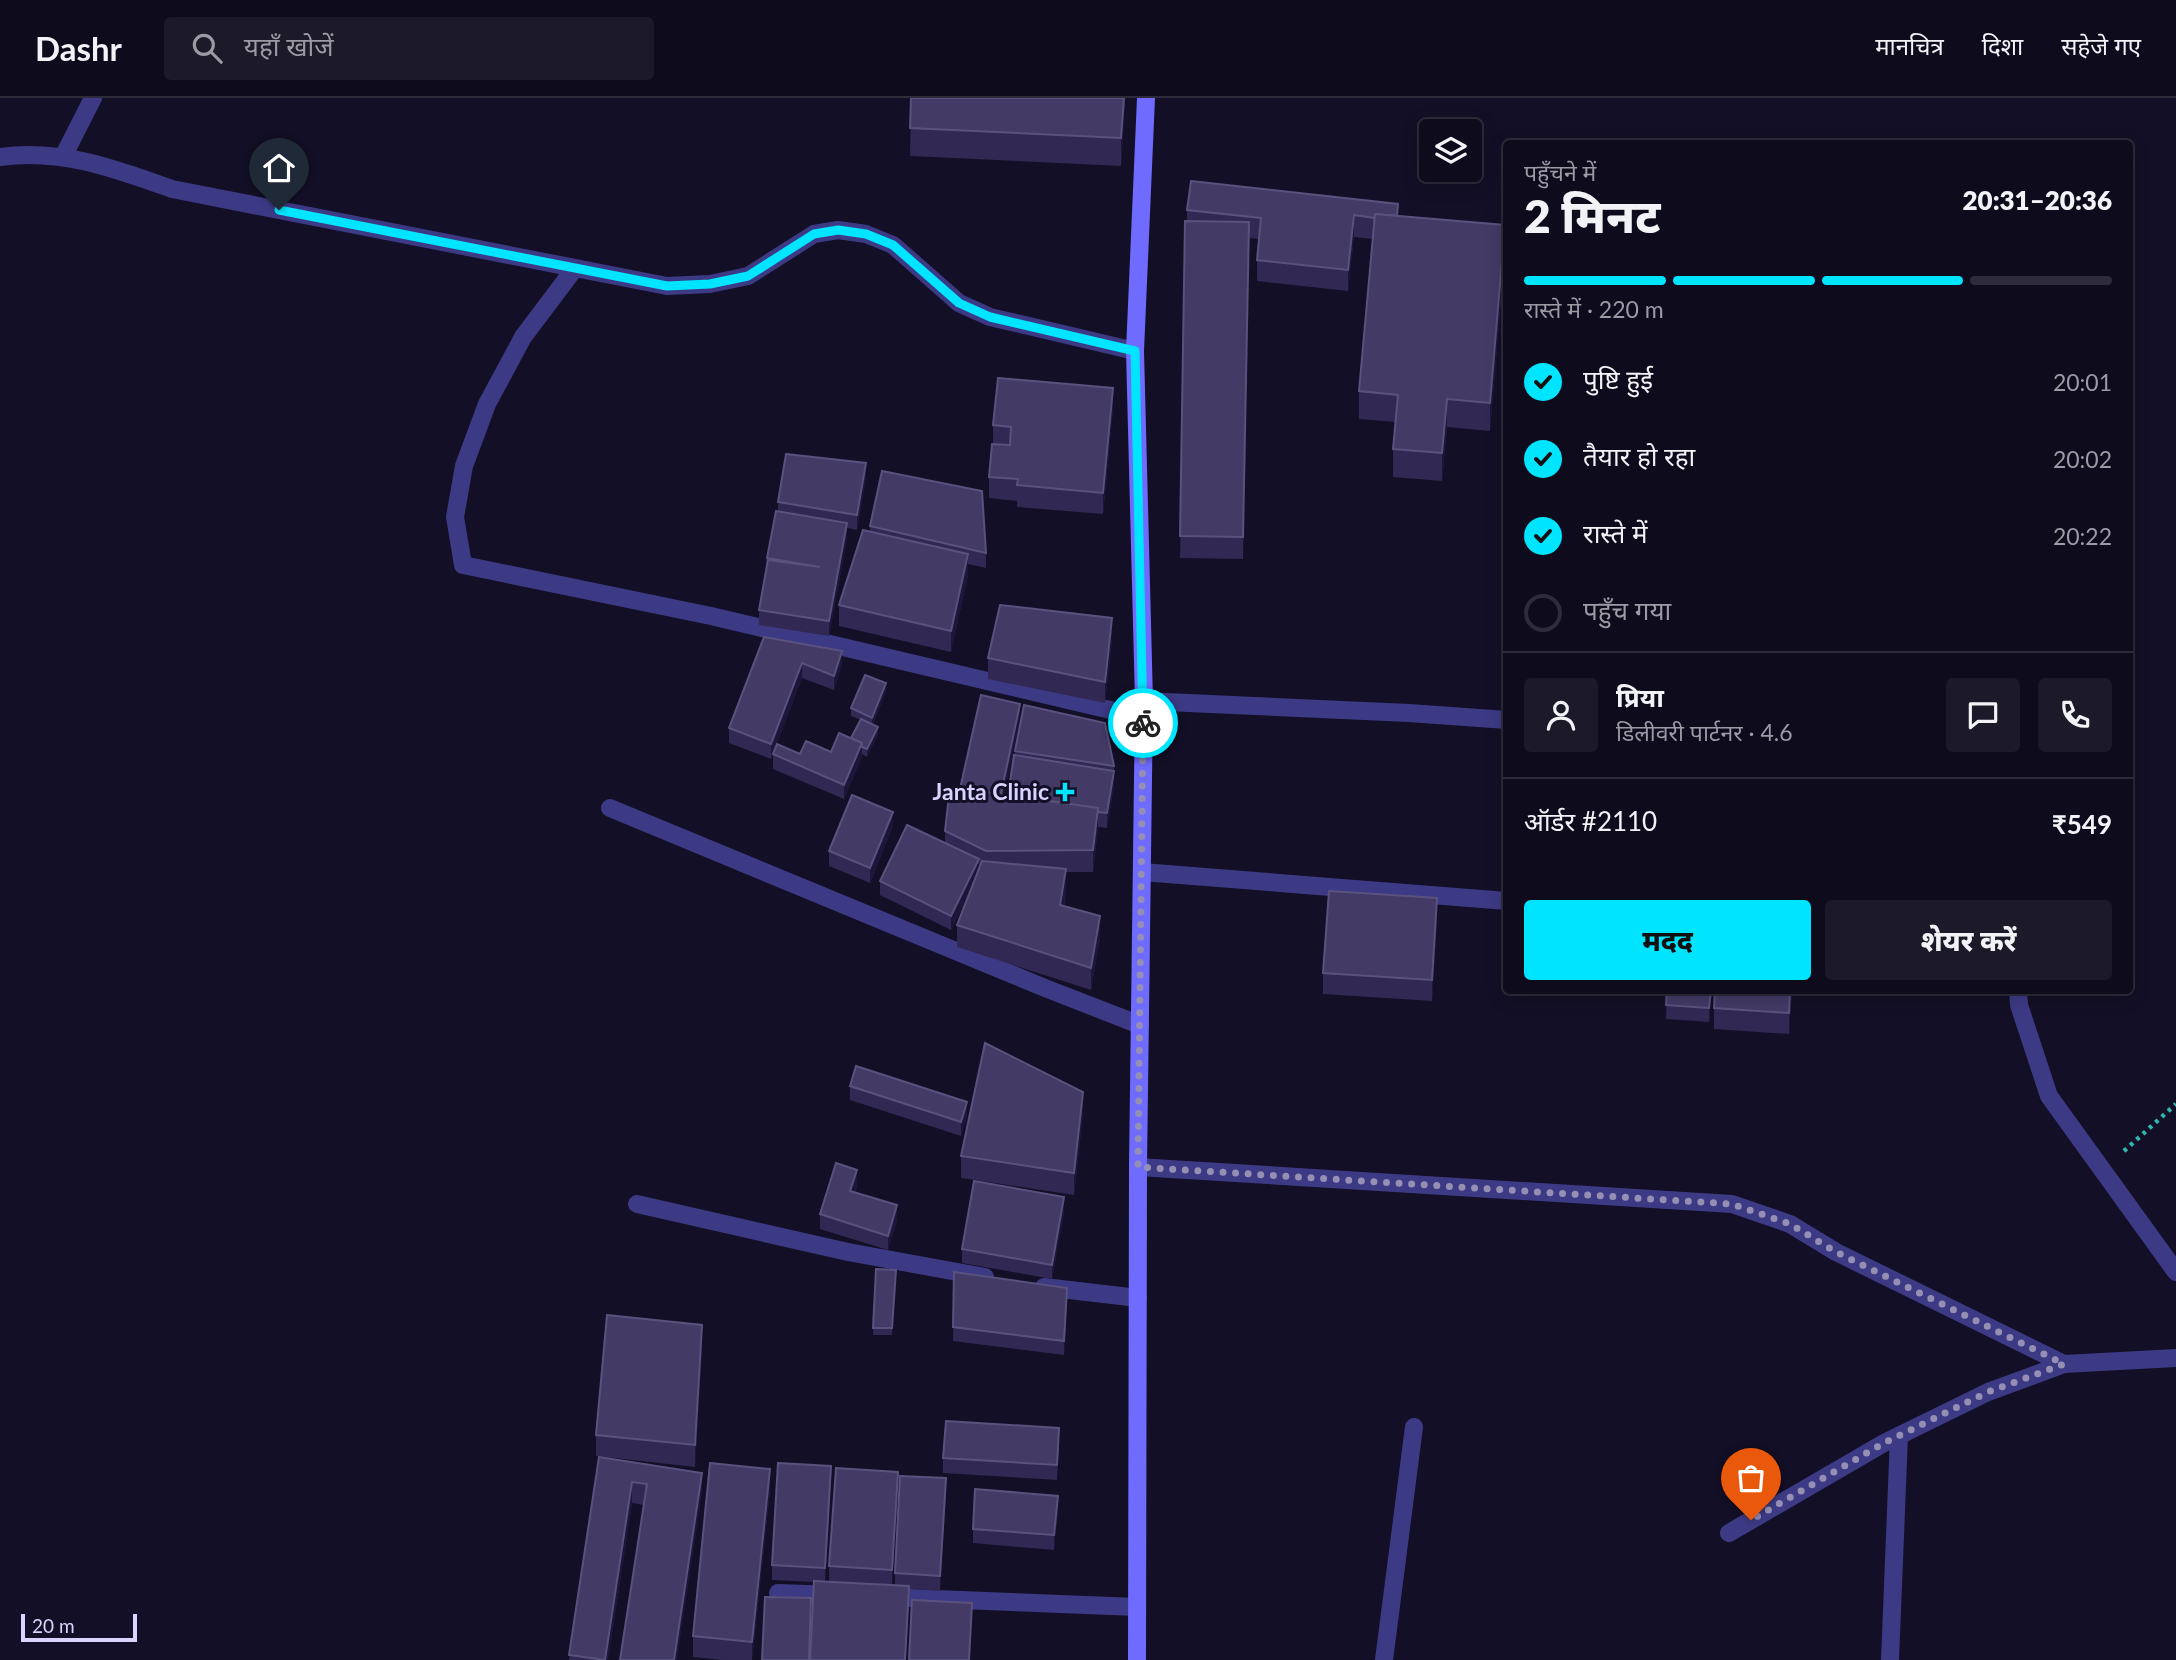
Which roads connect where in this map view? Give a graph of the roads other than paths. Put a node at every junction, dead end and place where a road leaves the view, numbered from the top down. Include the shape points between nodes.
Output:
1 (93, 98) edge
2 (1146, 98) edge
3 (0, 157) edge
4 (63, 157) junction
5 (575, 268) junction
6 (1135, 351) junction
7 (1144, 710) junction
8 (1503, 720) edge
9 (610, 808) dead end
10 (1142, 872) junction
11 (1503, 901) edge
12 (2018, 994) edge
13 (1140, 1025) junction
14 (1138, 1167) junction
15 (637, 1204) dead end
16 (2176, 1272) edge
17 (1005, 1280) edge
18 (1031, 1285) edge
19 (1138, 1298) junction
20 (2176, 1358) edge
21 (2064, 1364) junction
22 (1414, 1427) dead end
23 (1899, 1436) junction
24 (1729, 1533) dead end
25 (778, 1592) dead end
26 (1137, 1607) junction
27 (1137, 1660) edge
28 (1384, 1660) edge
29 (1890, 1660) edge

1 - 4 street
2 - 6 street
3 - 4 street
4 - 5 street via 113,167 172,189
5 - 6 street via 667,286 710,284 748,276 814,234 838,230 893,245 959,303 990,317
5 - 7 street via 523,337 487,404 464,466 455,517 463,565
6 - 7 street
7 - 8 street via 1409,712
7 - 10 street
9 - 13 street
10 - 11 street
10 - 13 street
12 - 16 street via 2049,1097
13 - 14 street
14 - 19 street
14 - 21 street via 1732,1204 1790,1224 1836,1252
15 - 17 street via 848,1252
18 - 19 street
19 - 26 street
20 - 21 street
21 - 23 street via 1988,1392
22 - 28 street
23 - 24 street
23 - 29 street
25 - 26 street
26 - 27 street

